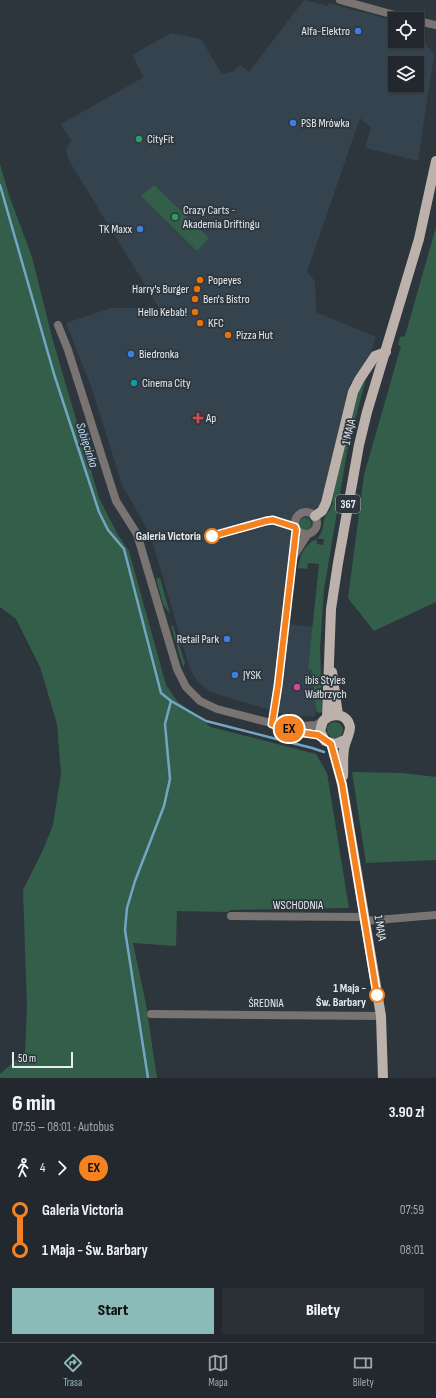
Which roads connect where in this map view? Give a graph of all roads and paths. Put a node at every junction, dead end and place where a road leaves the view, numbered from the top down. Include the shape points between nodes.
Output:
1 (340, 0) edge
2 (388, 13) edge
3 (424, 22) edge
4 (436, 25) edge
5 (436, 161) edge
6 (58, 325) dead end
7 (386, 352) junction
8 (315, 516) junction
9 (296, 530) junction
10 (307, 535) junction
11 (294, 554) junction
12 (329, 659) junction
13 (338, 715) junction
14 (325, 719) junction
15 (272, 724) junction
16 (286, 727) junction
17 (347, 739) junction
18 (327, 740) junction
19 (342, 784) junction
20 (436, 915) edge
21 (231, 916) dead end
22 (365, 919) junction
23 (151, 1014) dead end
24 (381, 1016) junction
25 (383, 1078) edge

1 - 2 street
3 - 4 street
5 - 7 main road, 1 MAJA / 367 via 419,239
6 - 15 street via 116,501 138,534 176,669 186,687 200,701 217,709
7 - 8 main road via 375,356 353,392 326,503 322,511
7 - 12 main road, 1 MAJA / 367 via 367,412 350,490 331,609
8 - 9 street via 308,512 299,514 295,520
8 - 10 street via 316,529
9 - 10 street
9 - 11 street
10 - 11 street
11 - 15 street
12 - 13 main road, 367
12 - 14 main road, 1 MAJA / 367
13 - 14 main road
13 - 17 main road, 367 via 348,722 350,730
14 - 16 street via 316,725
14 - 18 main road, 367 via 320,731
15 - 16 street
16 - 18 street
17 - 18 main road via 339,744
17 - 19 main road, 1 MAJA / 367 via 343,751
18 - 19 main road, 1 MAJA / 367
19 - 22 main road, 1 MAJA / 367
20 - 22 street, WSCHODNIA
21 - 22 street, WSCHODNIA
22 - 24 main road, 1 MAJA / 367
23 - 24 street, ŚREDNIA
24 - 25 main road, 1 MAJA / 367

